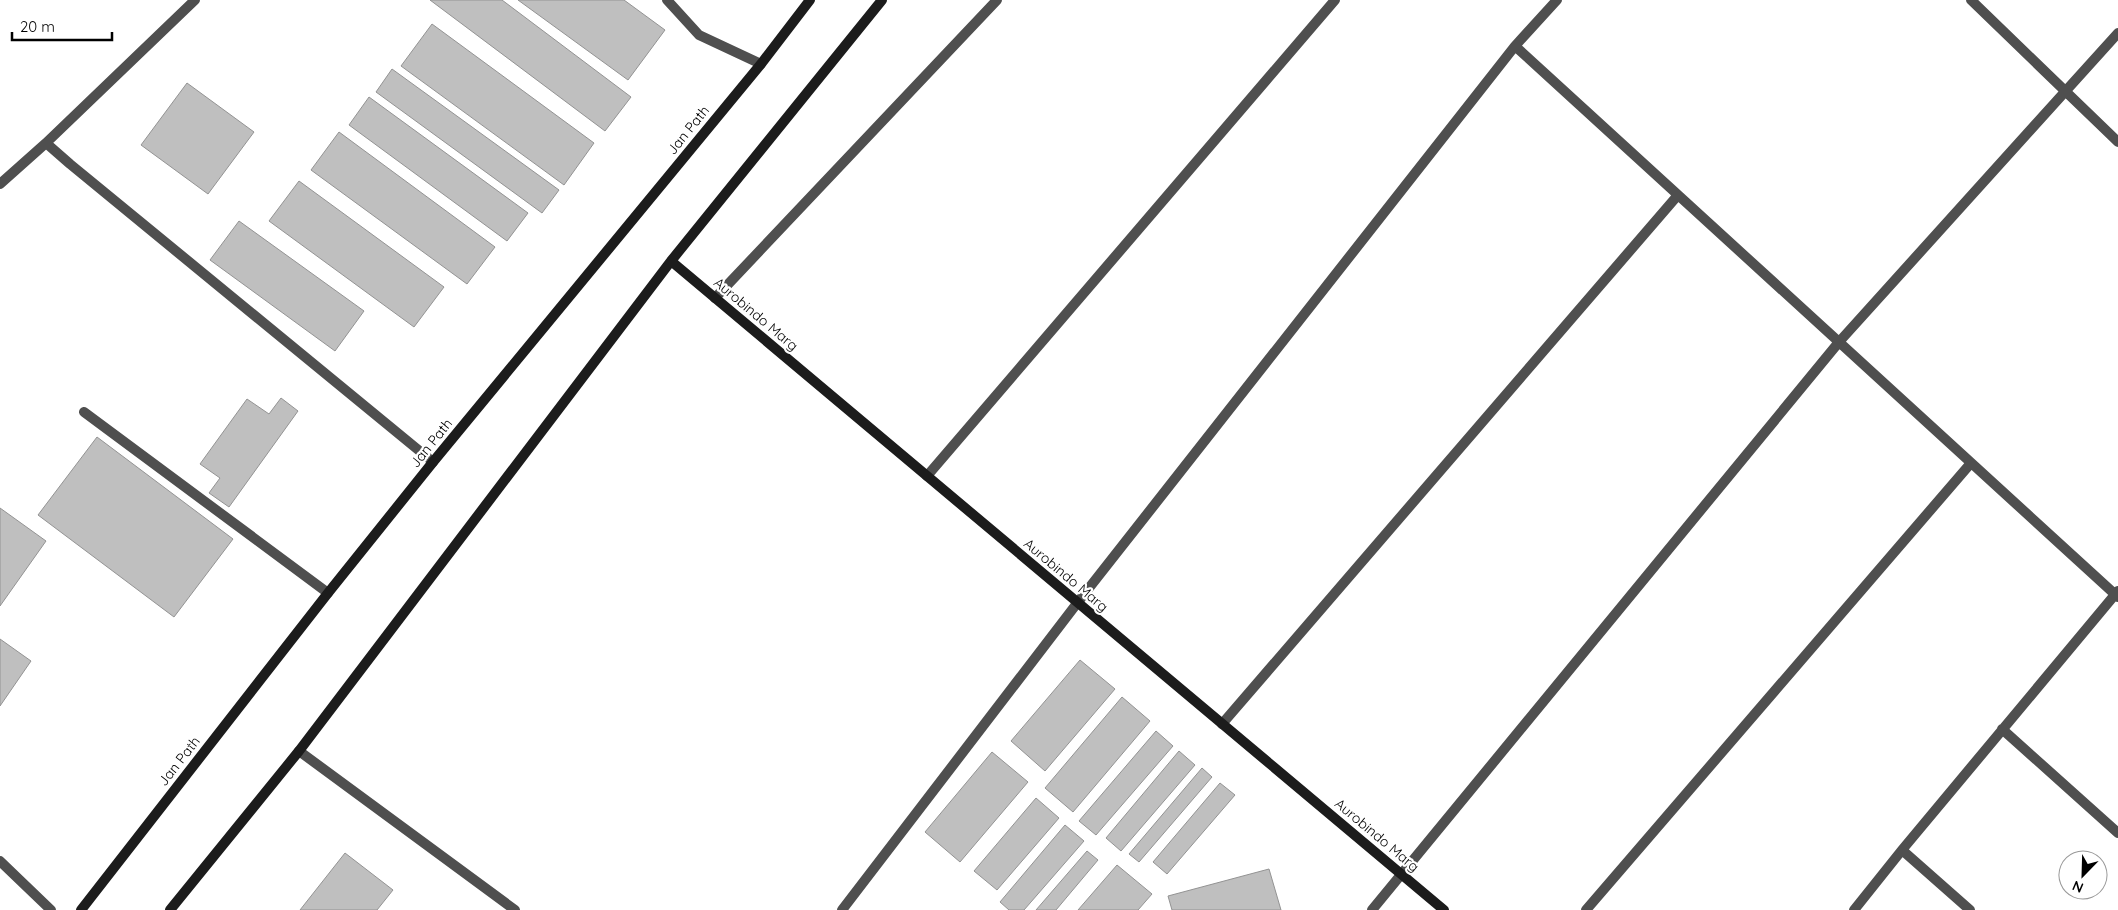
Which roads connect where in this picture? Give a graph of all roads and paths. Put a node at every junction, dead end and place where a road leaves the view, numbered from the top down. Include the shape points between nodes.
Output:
1 (195, 0) edge
2 (667, 0) edge
3 (810, 0) edge
4 (882, 0) edge
5 (997, 0) edge
6 (1335, 0) edge
7 (1557, 0) edge
8 (1971, 0) edge
9 (2118, 33) edge
10 (1515, 46) junction
11 (761, 64) junction
12 (2065, 90) junction
13 (2118, 142) edge
14 (46, 143) junction
15 (0, 184) edge
16 (1678, 194) junction
17 (671, 261) junction
18 (716, 298) junction
19 (1839, 342) junction
20 (84, 412) dead end
21 (433, 462) junction
22 (1971, 463) junction
23 (927, 476) junction
24 (328, 593) junction
25 (2117, 594) edge
26 (1078, 602) junction
27 (1222, 724) junction
28 (2002, 729) junction
29 (299, 751) junction
30 (2118, 833) edge
31 (1902, 850) junction
32 (0, 861) edge
33 (1401, 874) junction
34 (51, 910) edge
35 (81, 910) edge
36 (170, 910) edge
37 (515, 910) edge
38 (842, 910) edge
39 (1372, 910) edge
40 (1444, 910) edge
41 (1586, 910) edge
42 (1854, 910) edge
43 (1970, 910) edge

1 - 14 street
2 - 11 street via 699,35
3 - 11 main road, Jan Path
4 - 17 main road
5 - 18 street
6 - 23 street
7 - 10 street
8 - 12 street
9 - 12 street
10 - 16 street
10 - 26 street
11 - 21 main road, Jan Path
12 - 13 street
12 - 19 street
14 - 15 street
14 - 21 street
16 - 19 street
16 - 27 street
17 - 18 main road, Aurobindo Marg
17 - 29 main road
18 - 23 main road, Aurobindo Marg
19 - 22 street
19 - 33 street
20 - 24 street
21 - 24 main road, Jan Path
22 - 25 street
22 - 41 street
23 - 26 main road, Aurobindo Marg
24 - 35 main road, Jan Path
25 - 28 street
26 - 27 main road, Aurobindo Marg
26 - 38 street
27 - 33 main road, Aurobindo Marg
28 - 30 street
28 - 31 street
29 - 36 main road
29 - 37 street
31 - 42 street
31 - 43 street
32 - 34 street
33 - 39 street
33 - 40 main road, Aurobindo Marg

